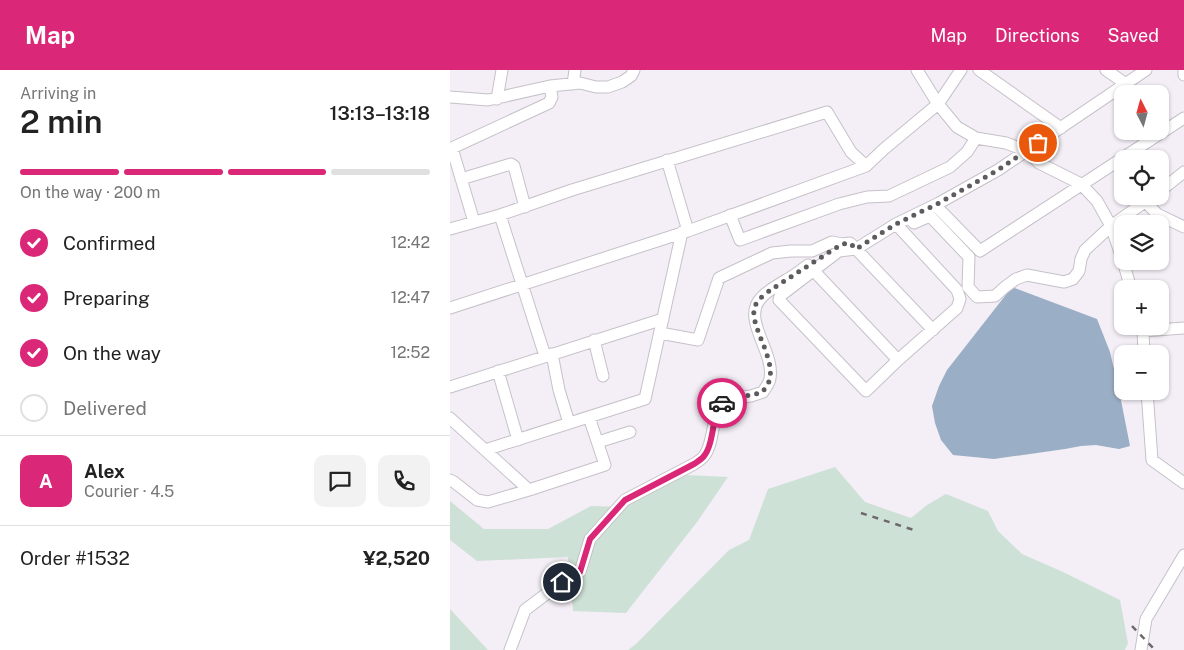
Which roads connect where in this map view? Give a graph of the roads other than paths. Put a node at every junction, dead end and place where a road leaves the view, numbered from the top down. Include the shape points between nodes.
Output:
1 (502, 70) edge
2 (575, 70) edge
3 (634, 70) edge
4 (917, 70) edge
5 (961, 70) edge
6 (979, 70) edge
7 (1106, 70) edge
8 (1146, 70) edge
9 (1184, 70) edge
10 (1184, 75) edge
11 (573, 84) junction
12 (1126, 84) junction
13 (550, 86) junction
14 (450, 97) edge
15 (498, 98) junction
16 (938, 104) junction
17 (1184, 118) edge
18 (1061, 128) junction
19 (976, 138) junction
20 (1027, 151) junction
21 (667, 160) junction
22 (866, 166) junction
23 (1184, 172) edge
24 (461, 179) junction
25 (1081, 184) junction
26 (1169, 184) edge
27 (934, 205) junction
28 (1141, 205) edge
29 (1153, 205) edge
30 (525, 207) junction
31 (500, 215) junction
32 (730, 216) junction
33 (474, 222) junction
34 (898, 226) junction
35 (1111, 226) junction
36 (1184, 227) edge
37 (450, 229) edge
38 (685, 231) junction
39 (1114, 234) edge
40 (842, 244) junction
41 (856, 249) junction
42 (813, 270) junction
43 (522, 285) junction
44 (450, 308) edge
45 (663, 319) junction
46 (1169, 328) edge
47 (1184, 328) edge
48 (933, 330) junction
49 (660, 333) junction
50 (594, 340) junction
51 (549, 355) junction
52 (898, 360) junction
53 (498, 371) junction
54 (603, 376) dead end
55 (450, 387) edge
56 (1148, 400) edge
57 (589, 417) junction
58 (450, 418) edge
59 (568, 423) junction
60 (630, 432) dead end
61 (518, 440) junction
62 (598, 442) junction
63 (485, 450) junction
64 (450, 480) edge
65 (1184, 483) edge
66 (529, 490) junction
67 (1184, 555) edge
68 (510, 650) edge
69 (1141, 650) edge

1 - 15 street
2 - 11 street
3 - 11 street via 622,82 608,87
4 - 16 street
5 - 16 street
6 - 18 street
7 - 12 street
8 - 12 street
9 - 10 street
11 - 13 street
12 - 18 street
13 - 15 street
13 - 24 street via 552,98 548,103 452,148
14 - 15 street
16 - 19 street via 957,127
16 - 22 street
17 - 25 street
18 - 20 street
19 - 20 street via 1006,143
19 - 32 street via 967,152 950,167 889,196 839,204 740,240
20 - 25 street via 1039,162
20 - 27 street
21 - 22 street via 826,112 851,152
21 - 30 street
21 - 38 street
22 - 32 street
23 - 26 street
24 - 30 street via 511,164
24 - 33 street
25 - 27 street via 980,251
25 - 35 street via 1098,202
27 - 34 street
28 - 35 street
29 - 36 street via 1157,214
30 - 31 street
31 - 33 street
31 - 43 street
32 - 38 street
33 - 37 street
34 - 35 street via 930,216 969,257 968,287 977,297 995,296 1016,279 1027,276 1064,282 1073,279 1080,271 1085,250
34 - 41 street
34 - 48 street via 956,290 960,299 957,308
35 - 39 street
38 - 43 street
38 - 45 street
40 - 41 street via 850,243
40 - 49 street via 832,242 812,250 772,253 725,275 719,278 698,340
40 - 68 street via 772,289 755,306 754,316 770,360 770,379 763,392 733,398 718,405 704,457 625,500 590,539 580,572 526,610
41 - 42 street via 839,252
41 - 48 street
42 - 52 street
42 - 52 street via 778,300 866,391
43 - 44 street
43 - 51 street
45 - 49 street
45 - 50 street
46 - 47 street
48 - 52 street
49 - 57 street via 645,399
50 - 51 street
50 - 54 street
51 - 53 street
51 - 59 street
53 - 55 street
53 - 61 street
56 - 65 street via 1152,460
57 - 59 street
57 - 62 street
58 - 63 street
59 - 61 street
60 - 62 street
61 - 63 street
62 - 66 street via 605,465
63 - 66 street
64 - 66 street via 477,500 488,502
67 - 69 street via 1146,619

